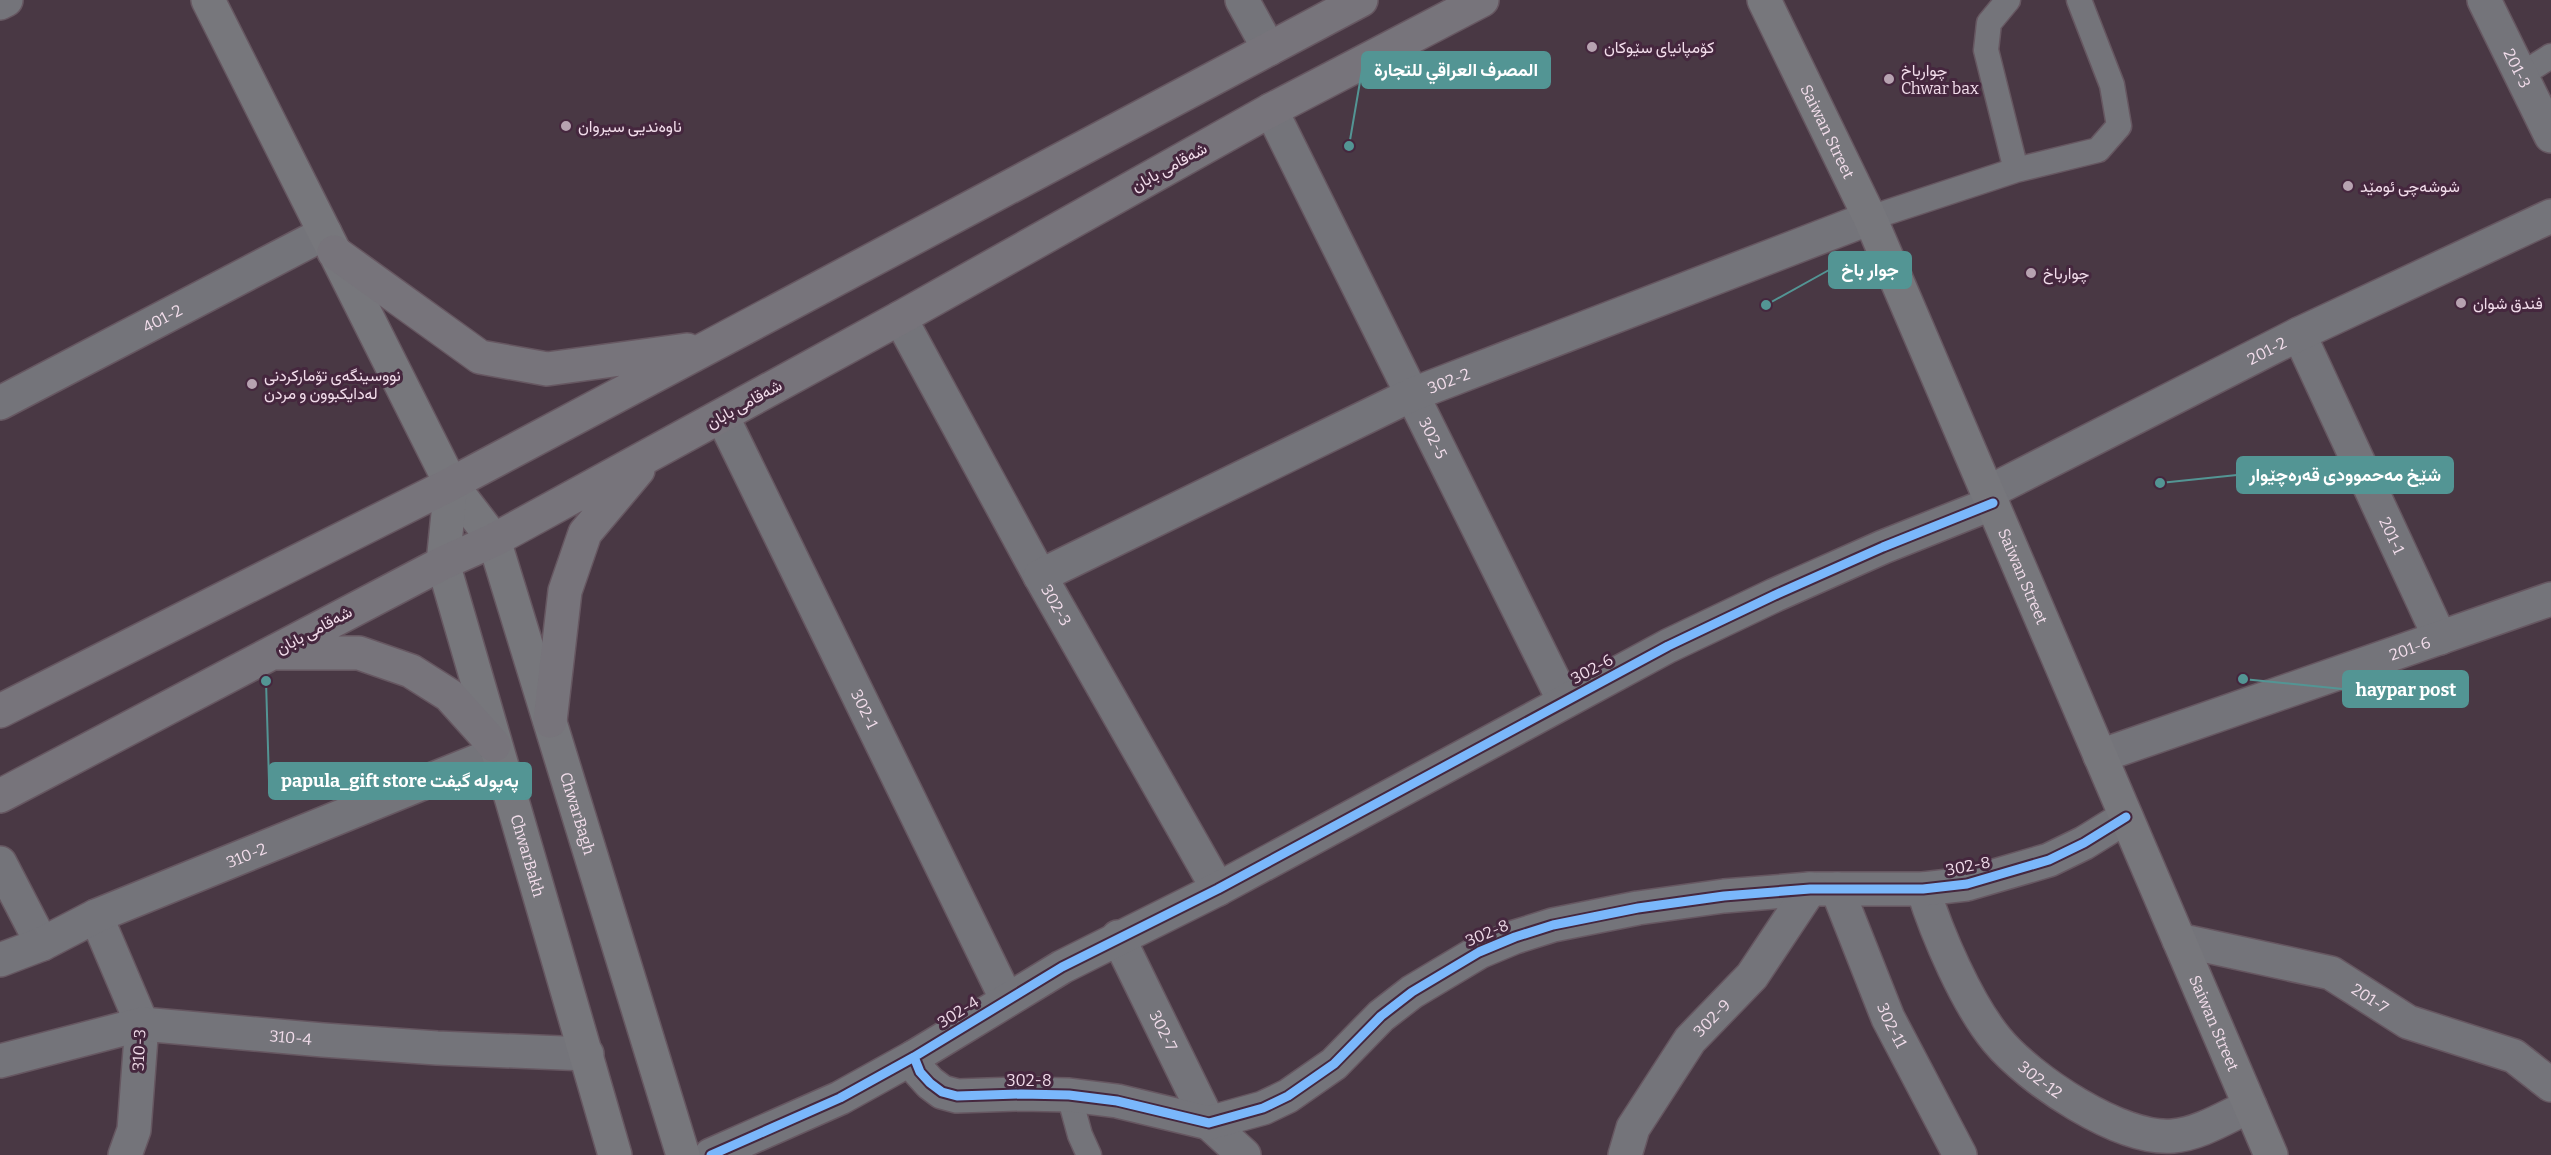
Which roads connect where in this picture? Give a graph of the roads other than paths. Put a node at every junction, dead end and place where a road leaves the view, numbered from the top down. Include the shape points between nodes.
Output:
1 (6, 0) edge
2 (208, 0) edge
3 (1242, 0) edge
4 (1361, 0) edge
5 (1482, 0) edge
6 (1765, 0) edge
7 (2008, 0) edge
8 (2079, 0) edge
9 (2484, 0) edge
10 (0, 3) edge
11 (1269, 49) junction
12 (2551, 56) edge
13 (2521, 75) junction
14 (1271, 110) junction
15 (2551, 136) edge
16 (2016, 170) junction
17 (2551, 216) edge
18 (1870, 218) junction
19 (329, 242) junction
20 (900, 318) junction
21 (2299, 334) junction
22 (710, 346) junction
23 (1411, 395) junction
24 (0, 403) edge
25 (722, 416) junction
26 (653, 454) junction
27 (451, 484) junction
28 (1990, 498) junction
29 (494, 540) junction
30 (443, 563) junction
31 (1040, 576) junction
32 (2551, 599) edge
33 (2440, 638) junction
34 (271, 653) junction
35 (1564, 701) junction
36 (0, 711) edge
37 (550, 721) junction
38 (495, 749) junction
39 (2100, 756) junction
40 (0, 796) edge
41 (2126, 817) junction
42 (0, 863) edge
43 (1218, 889) junction
44 (1823, 889) junction
45 (1923, 889) junction
46 (96, 916) junction
47 (1118, 937) junction
48 (2179, 940) junction
49 (42, 944) junction
50 (0, 960) edge
51 (1007, 1000) junction
52 (142, 1024) junction
53 (587, 1054) junction
54 (914, 1057) junction
55 (0, 1061) edge
56 (2551, 1085) edge
57 (1068, 1095) junction
58 (2250, 1106) junction
59 (1209, 1123) junction
60 (125, 1155) edge
61 (615, 1155) edge
62 (683, 1155) edge
63 (711, 1155) edge
64 (1089, 1155) edge
65 (1244, 1155) edge
66 (1625, 1155) edge
67 (1960, 1155) edge
68 (2271, 1155) edge

1 - 10 street
2 - 19 main road, ChwarBagh
3 - 11 street
4 - 11 main road
5 - 14 main road, شەقامی بابان
6 - 18 main road, Saiwan Street
7 - 16 lane via 1989,23 1986,50
8 - 16 lane via 2112,85 2119,126 2098,150
9 - 13 street, 201-3
11 - 22 main road
12 - 13 lane
13 - 15 street, 201-3
14 - 20 main road, شەقامی بابان
14 - 23 street, 302-5
16 - 18 lane
17 - 21 street, 201-2
18 - 23 street, 302-2
18 - 28 main road, Saiwan Street
19 - 22 main road via 480,357 547,369
19 - 24 street, 401-2
19 - 27 main road, ChwarBagh
20 - 25 main road, شەقامی بابان
20 - 31 street, 302-3
21 - 28 street, 201-2
21 - 33 street, 201-1
22 - 27 main road
23 - 31 street, 302-2
23 - 35 street, 302-5
25 - 26 main road, شەقامی بابان
25 - 51 street, 302-1
26 - 29 main road, شەقامی بابان
26 - 37 main road via 585,533 565,591
27 - 29 main road, ChwarBagh
27 - 30 main road, ChwarBakh
27 - 36 main road
28 - 35 street, 302-6 via 1775,595
28 - 39 main road, Saiwan Street
29 - 30 main road, شەقامی بابان
29 - 37 main road, ChwarBagh
30 - 34 main road, شەقامی بابان
30 - 38 main road, ChwarBakh
31 - 43 street, 302-3
32 - 33 street, 201-6
33 - 39 street, 201-6
34 - 38 main road via 359,653 411,671 449,695
34 - 40 main road, شەقامی بابان
35 - 43 street, 302-6
37 - 62 main road, ChwarBagh
38 - 46 street, 310-2
38 - 53 main road, ChwarBakh
39 - 41 main road, Saiwan Street
41 - 45 street, 302-8 via 2049,860 1967,884
41 - 48 main road, Saiwan Street
42 - 49 street
43 - 47 street, 302-4
44 - 45 street, 302-8
44 - 59 street, 302-8 via 1724,896 1638,908 1515,937 1479,952 1412,992 1381,1016 1334,1064 1288,1096 1245,1114
44 - 66 street, 302-9 via 1752,976 1690,1040 1633,1128
44 - 67 street, 302-11
45 - 58 street, 302-12 via 1934,924 1997,1040 2034,1075 2088,1111 2118,1125 2173,1136
46 - 49 street, 310-2
46 - 52 street, 310-3
47 - 51 street, 302-4
47 - 59 street, 302-7
48 - 56 street, 201-7 via 2331,973 2408,1022 2514,1056
48 - 58 main road, Saiwan Street
49 - 50 street, 310-2
51 - 54 street, 302-4
52 - 53 street, 310-4 via 392,1045
52 - 55 street, 310-4
52 - 60 street, 310-3 via 134,1130
53 - 61 main road, ChwarBakh
54 - 57 street, 302-8 via 930,1083 957,1096
54 - 63 street, 302-4 via 840,1098
57 - 59 street, 302-8 via 1117,1101
57 - 64 lane
58 - 68 main road, Saiwan Street
59 - 65 street

